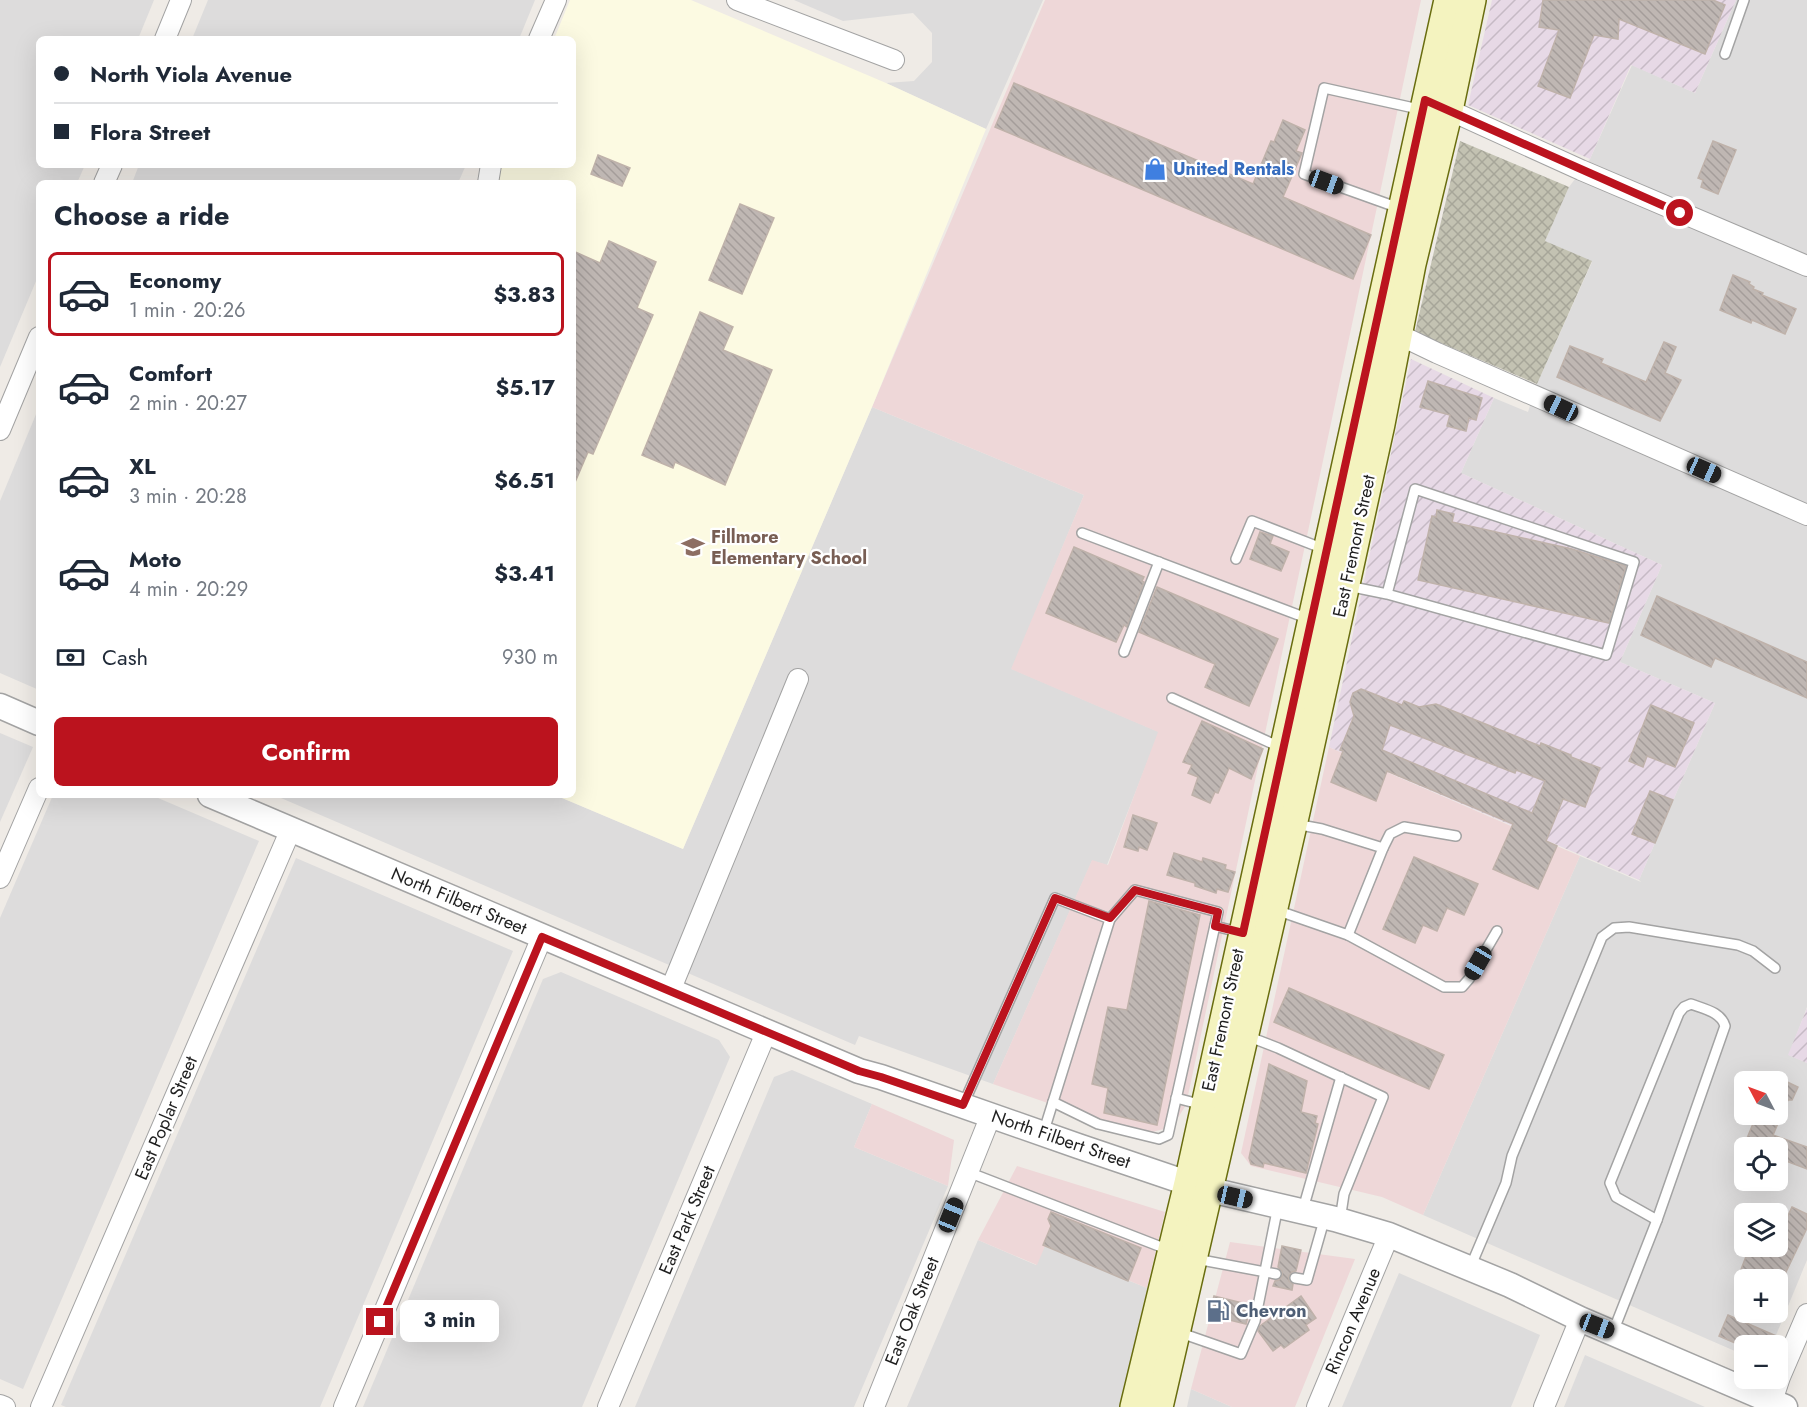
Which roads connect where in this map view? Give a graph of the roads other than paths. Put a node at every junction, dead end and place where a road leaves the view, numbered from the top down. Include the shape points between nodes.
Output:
1 (181, 0) edge
2 (556, 0) edge
3 (736, 0) edge
4 (1448, 0) edge
5 (1472, 0) edge
6 (1744, 0) edge
7 (166, 36) edge
8 (540, 36) edge
9 (1725, 54) dead end
10 (894, 60) dead end
11 (1432, 107) junction
12 (1401, 209) junction
13 (1807, 266) edge
14 (1387, 329) junction
15 (36, 344) edge
16 (0, 430) edge
17 (1807, 515) edge
18 (1082, 533) dead end
19 (1326, 550) junction
20 (1236, 559) dead end
21 (1159, 562) junction
22 (1345, 585) junction
23 (1387, 594) junction
24 (1311, 620) junction
25 (1124, 652) dead end
26 (798, 679) dead end
27 (1172, 698) dead end
28 (0, 706) edge
29 (36, 722) edge
30 (1296, 752) junction
31 (36, 795) edge
32 (221, 798) edge
33 (1294, 824) junction
34 (291, 829) junction
35 (1456, 836) dead end
36 (1383, 848) junction
37 (0, 878) edge
38 (1274, 909) junction
39 (1110, 918) junction
40 (1215, 926) junction
41 (1497, 931) dead end
42 (1348, 935) junction
43 (1255, 936) junction
44 (542, 937) junction
45 (1775, 968) dead end
46 (670, 992) junction
47 (766, 1033) junction
48 (1244, 1036) junction
49 (1341, 1077) junction
50 (1176, 1098) junction
51 (1053, 1102) junction
52 (963, 1105) junction
53 (1216, 1108) junction
54 (991, 1115) junction
55 (1043, 1134) junction
56 (968, 1172) junction
57 (1198, 1186) junction
58 (1278, 1206) junction
59 (1322, 1216) junction
60 (1657, 1220) junction
61 (1389, 1235) junction
62 (1182, 1255) junction
63 (1470, 1270) junction
64 (1265, 1272) junction
65 (1276, 1274) dead end
66 (1295, 1278) dead end
67 (1807, 1314) edge
68 (1580, 1320) junction
69 (1165, 1329) junction
70 (1613, 1332) junction
71 (0, 1405) edge
72 (1776, 1405) edge
73 (5, 1407) edge
74 (41, 1407) edge
75 (344, 1407) edge
76 (608, 1407) edge
77 (874, 1407) edge
78 (1134, 1407) edge
79 (1159, 1407) edge
80 (1317, 1407) edge
81 (1544, 1407) edge

1 - 7 street
2 - 8 street
3 - 10 street
4 - 11 main road, East Fremont Street
5 - 11 main road, East Fremont Street
6 - 9 lane
11 - 12 main road, East Fremont Street
11 - 12 lane via 1324,88 1304,174
11 - 13 street
11 - 14 main road, East Fremont Street via 1412,264
12 - 14 main road, East Fremont Street
14 - 17 street
14 - 19 main road, East Fremont Street
14 - 22 main road, East Fremont Street
15 - 16 street
18 - 21 lane
19 - 20 lane via 1252,521
19 - 24 main road, East Fremont Street
21 - 24 lane
21 - 25 lane
22 - 23 lane
22 - 30 main road, East Fremont Street
23 - 23 lane via 1606,655 1634,562 1415,489
24 - 30 main road, East Fremont Street
26 - 46 street
27 - 30 lane
28 - 29 street
30 - 33 main road, East Fremont Street
30 - 43 main road, East Fremont Street
31 - 37 street
32 - 34 street, North Filbert Street
33 - 36 lane
33 - 38 main road, East Fremont Street
34 - 44 street, North Filbert Street
34 - 74 street, East Poplar Street
35 - 36 lane via 1404,827 1390,834
36 - 42 lane
38 - 42 lane
38 - 43 main road, East Fremont Street
39 - 40 lane via 1135,890 1218,912
39 - 51 lane
39 - 52 lane via 1055,898
40 - 43 lane
40 - 50 lane
41 - 42 lane via 1462,987 1444,987
43 - 48 main road, East Fremont Street
43 - 53 main road, East Fremont Street
44 - 46 street, North Filbert Street
44 - 75 street
45 - 63 lane via 1738,945 1629,927 1614,928 1602,937
46 - 47 street, North Filbert Street
47 - 52 street, North Filbert Street via 859,1071
47 - 76 street, East Park Street
48 - 49 lane
48 - 53 main road, East Fremont Street
49 - 59 lane
49 - 59 lane via 1383,1097 1344,1194
50 - 51 lane via 1168,1135 1159,1139 1098,1124
50 - 53 lane
51 - 55 lane
52 - 54 street, North Filbert Street
53 - 57 main road, East Fremont Street
54 - 55 street, North Filbert Street
54 - 56 street, East Oak Street
55 - 57 street, North Filbert Street
56 - 62 lane
56 - 77 street, East Oak Street
57 - 58 street, North Filbert Street
57 - 62 main road, East Fremont Street
58 - 59 street, North Filbert Street
58 - 64 lane
59 - 61 street, North Filbert Street
59 - 66 lane via 1307,1280
60 - 60 lane via 1725,1026 1718,1015 1691,1004 1679,1013 1610,1183 1616,1197
60 - 70 lane
61 - 63 street, North Filbert Street
61 - 80 street, Rincon Avenue
62 - 64 lane
62 - 69 main road, East Fremont Street
63 - 68 street, North Filbert Street
64 - 65 lane
64 - 69 lane via 1255,1321 1241,1354
67 - 72 street
68 - 70 street, North Filbert Street
68 - 81 street
69 - 78 main road, East Fremont Street
69 - 79 main road, East Fremont Street
70 - 72 street, North Filbert Street
71 - 73 street

